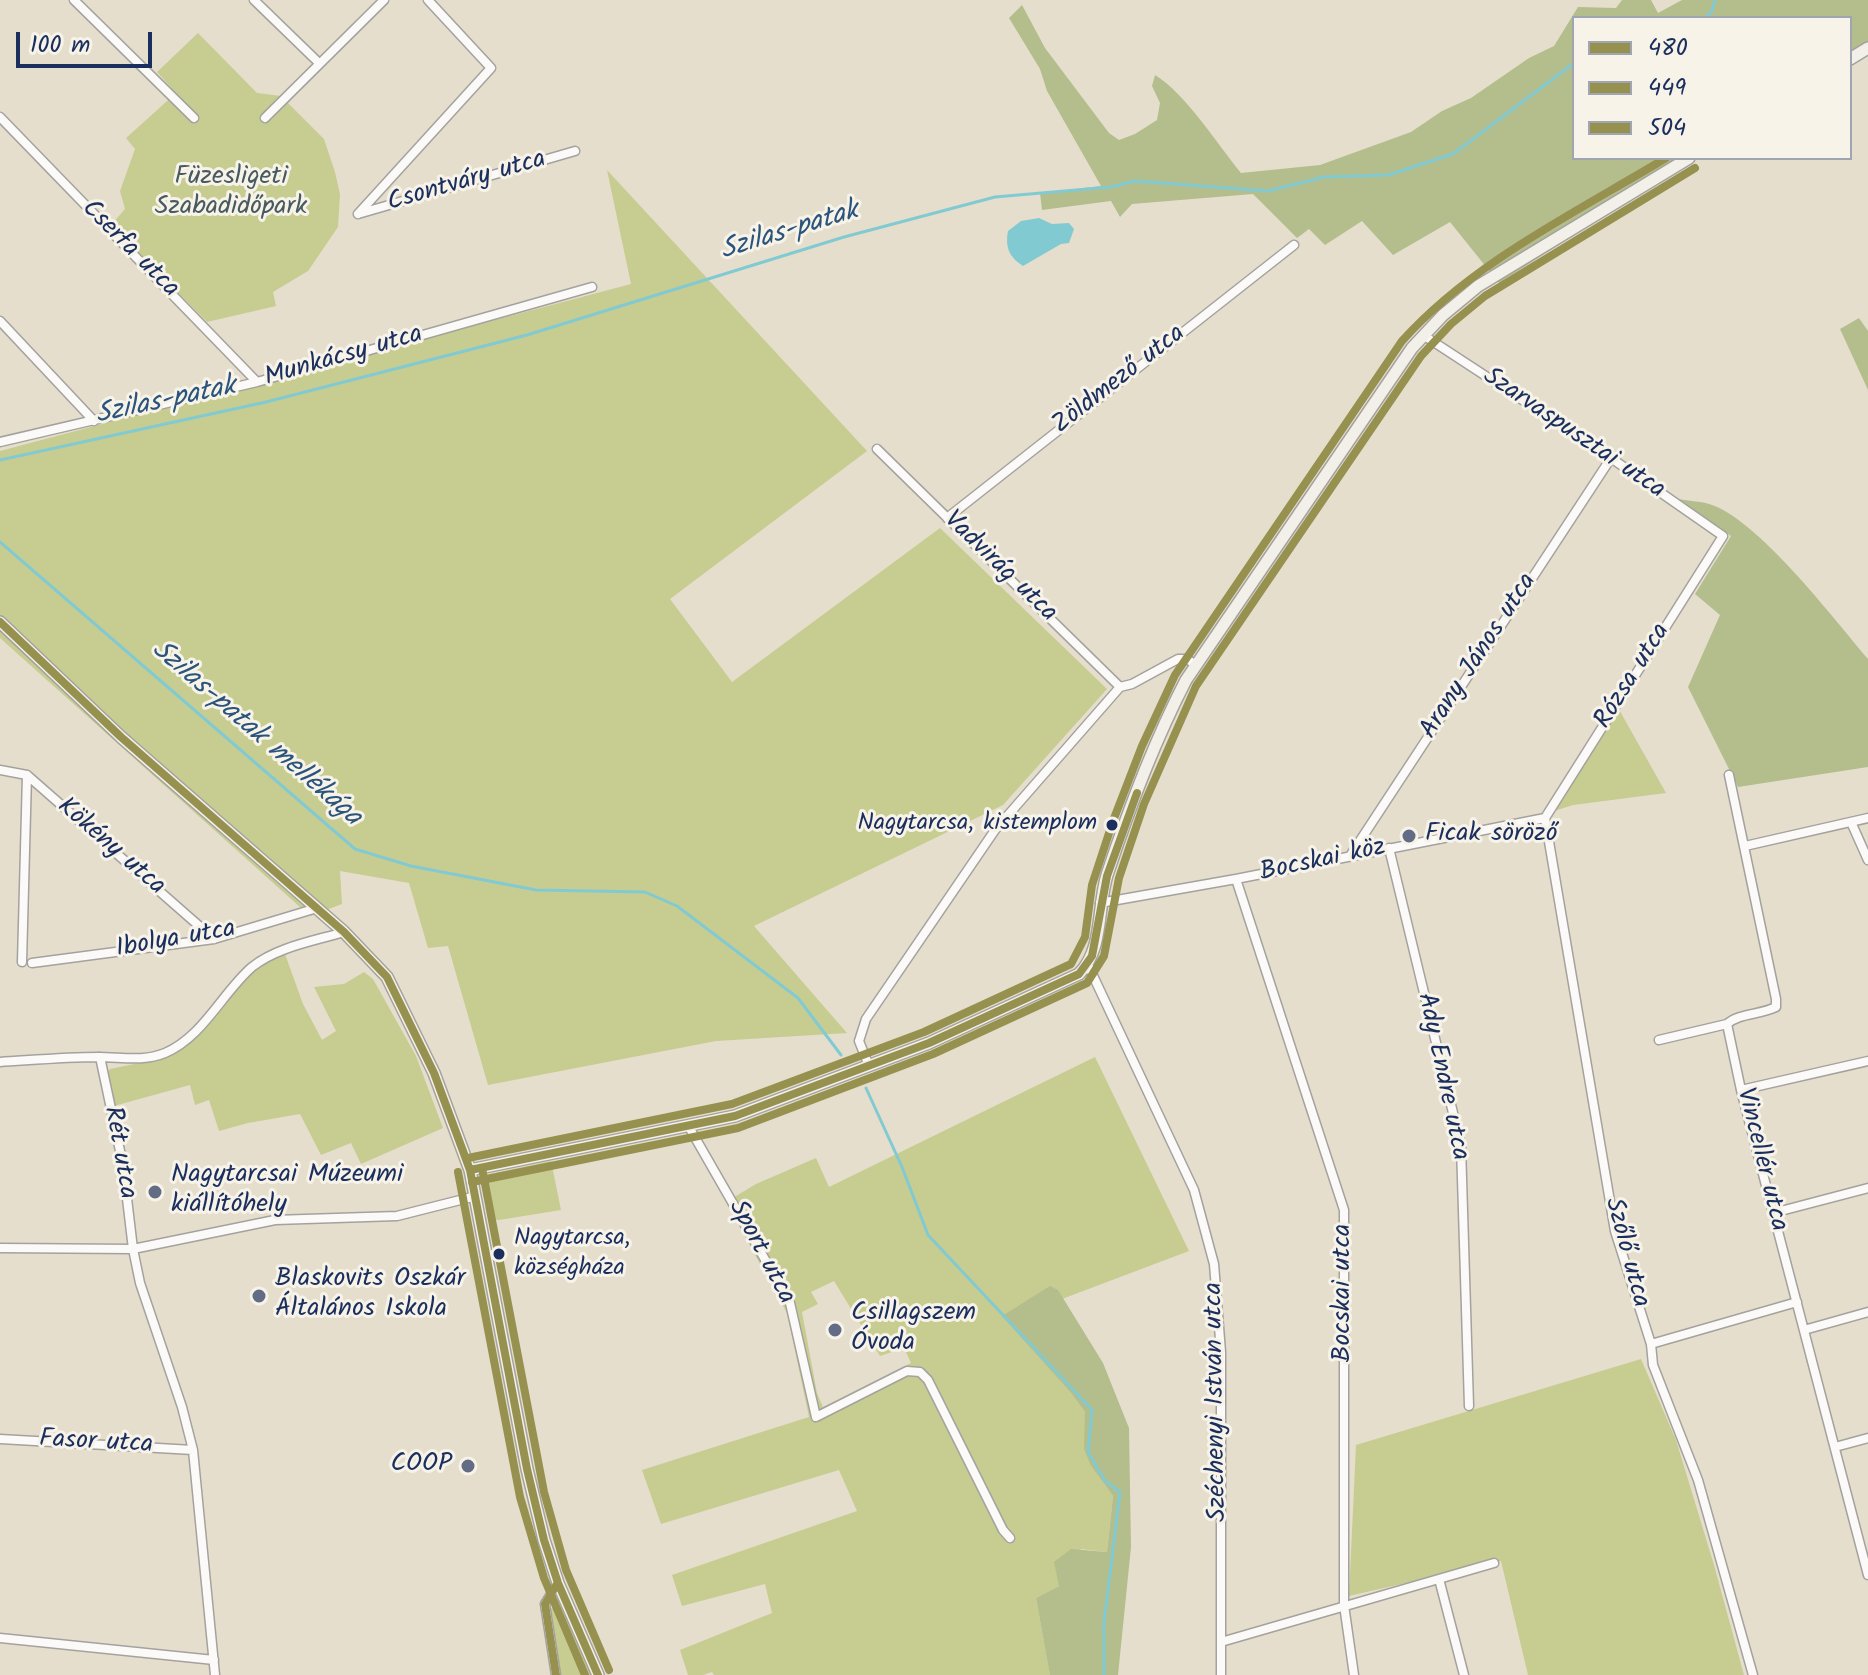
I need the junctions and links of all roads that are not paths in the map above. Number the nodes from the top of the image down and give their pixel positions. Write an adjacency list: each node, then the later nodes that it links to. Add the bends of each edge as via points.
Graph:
1 (74, 0): 7 (street)
2 (254, 0): 5 (street)
3 (384, 0): 5 (street)
4 (428, 0): 9 (street, Csontváry utca, via 491,68 358,214)
5 (319, 63): 8 (street)
6 (0, 117): 15 (street, Cserfa utca)
7 (194, 118)
8 (265, 118)
9 (575, 151)
10 (1686, 160): 14 (main road, via 1464,297)
11 (1294, 245): 20 (street, Zöldmező utca)
12 (592, 287): 15 (street, Munkácsy utca)
13 (0, 321): 16 (street)
14 (1423, 335): 19 (street, Szarvaspusztai utca); 23 (main road)
15 (257, 382): 16 (street, Munkácsy utca)
16 (94, 421): 17 (street, Munkácsy utca)
17 (0, 442)
18 (877, 449): 20 (street, Vadvirág utca)
19 (1611, 458): 21 (street, Szarvaspusztai utca); 33 (street, Arany János utca)
20 (947, 518): 24 (street, Vadvirág utca)
21 (1723, 536): 28 (street, Rózsa utca)
22 (0, 622): 37 (main road, via 121,737)
23 (1196, 665): 24 (street, via 1178,659); 36 (main road, via 1160,731)
24 (1120, 687): 48 (street, via 995,830 885,989 859,1041)
25 (0, 770): 26 (street)
26 (27, 775): 39 (street, Kökény utca); 40 (street)
27 (1729, 775): 31 (street)
28 (1545, 818): 32 (street, Bocskai köz); 60 (street, Szőlő utca, via 1615,1231)
29 (1868, 818): 30 (street)
30 (1851, 822): 31 (street); 34 (street)
31 (1745, 846): 43 (street, via 1776,1007)
32 (1389, 848): 33 (street, Bocskai köz); 61 (street, Ady Endre utca, via 1461,1146)
33 (1350, 856): 35 (street, Bocskai köz)
34 (1868, 860)
35 (1236, 879): 36 (street, Bocskai köz); 72 (street, Bocskai utca, via 1344,1210)
36 (1100, 903): 42 (main road)
37 (317, 908): 38 (main road); 39 (street, Ibolya utca)
38 (344, 932): 45 (street, via 280,951 254,966 202,1024 167,1052 144,1059); 51 (main road, via 387,977 434,1073)
39 (214, 939): 41 (street, Ibolya utca)
40 (22, 962)
41 (32, 963)
42 (1088, 965): 48 (main road, via 1064,982); 74 (street, Széchenyi István utca, via 1194,1190 1214,1264 1221,1352)
43 (1727, 1024): 44 (street); 49 (street, Vincellér utca)
44 (1659, 1040)
45 (100, 1057): 47 (street); 56 (street, Rét utca, via 123,1165)
46 (1868, 1061): 49 (street)
47 (0, 1062)
48 (866, 1068): 50 (main road, via 735,1116)
49 (1741, 1090): 54 (street, Vincellér utca)
50 (689, 1127): 51 (main road); 66 (street, Sport utca, via 790,1303 816,1417 907,1371 920,1372)
51 (470, 1170): 53 (main road)
52 (1868, 1188): 54 (street)
53 (476, 1196): 56 (street, via 397,1216 275,1220); 71 (main road, via 527,1469)
54 (1773, 1213): 57 (street, Vincellér utca)
55 (0, 1248): 56 (street)
56 (133, 1249): 65 (street, Rét utca)
57 (1797, 1302): 59 (street, Vincellér utca); 60 (street)
58 (1868, 1312): 59 (street)
59 (1804, 1330): 64 (street, Vincellér utca)
60 (1651, 1344): 82 (street, Szőlő utca, via 1653,1365 1698,1480)
61 (1469, 1406)
62 (1868, 1438): 64 (street)
63 (0, 1439): 65 (street, Fasor utca)
64 (1835, 1447): 67 (street, Vincellér utca)
65 (193, 1450): 75 (street, Rét utca)
66 (1010, 1538)
67 (1866, 1562): 69 (street, Vincellér utca)
68 (1494, 1563): 70 (street)
69 (1868, 1575)
70 (1439, 1579): 72 (street); 81 (street)
71 (558, 1583): 77 (street, via 545,1604); 78 (main road)
72 (1344, 1605): 74 (street); 80 (street, Bocskai utca)
73 (0, 1638): 75 (street)
74 (1221, 1642): 79 (street, Széchenyi István utca)
75 (214, 1660): 76 (street, Rét utca)
76 (215, 1675)
77 (556, 1675)
78 (598, 1675)
79 (1221, 1675)
80 (1354, 1675)
81 (1464, 1675)
82 (1753, 1675)

